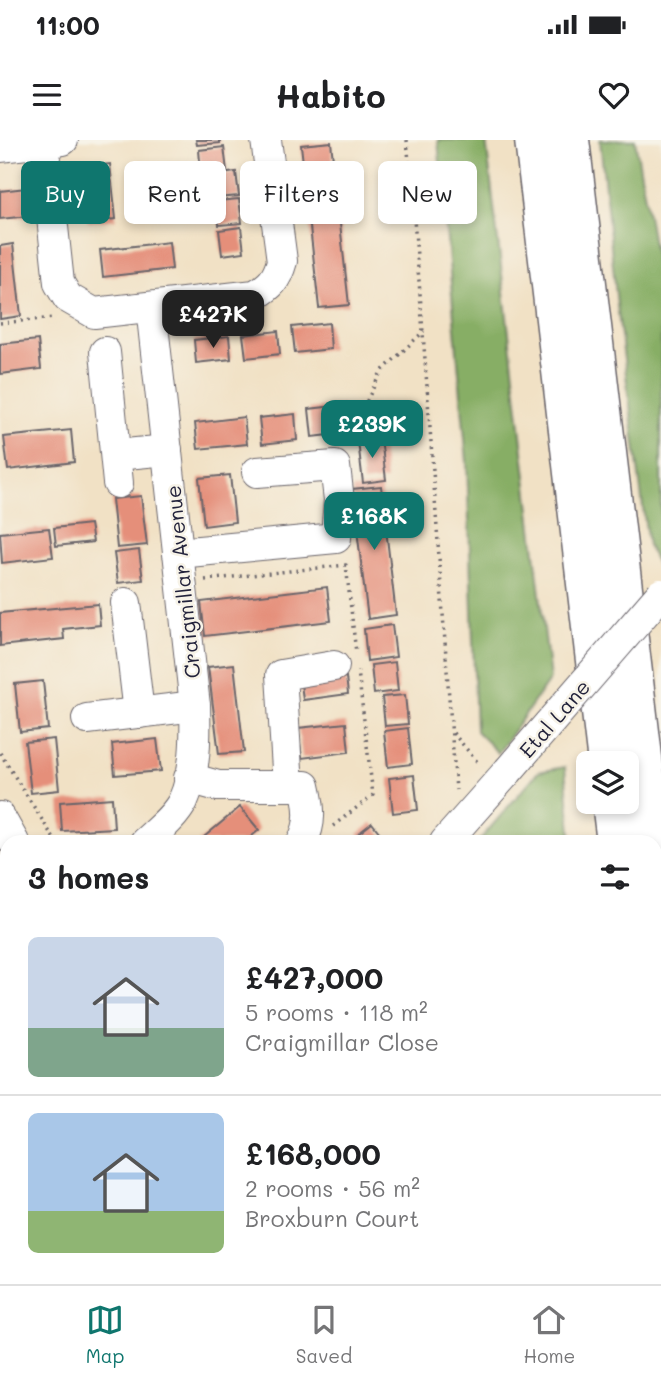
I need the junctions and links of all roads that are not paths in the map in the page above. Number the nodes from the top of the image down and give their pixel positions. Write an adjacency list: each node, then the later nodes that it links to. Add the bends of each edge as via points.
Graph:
1 (266, 140): 6 (street, via 282,261 278,275 254,295)
2 (534, 140): 17 (highway)
3 (570, 140): 18 (highway)
4 (54, 141): 5 (street); 6 (street, via 59,284 68,298 94,313)
5 (0, 147)
6 (151, 307): 8 (street, Craigmillar Avenue)
7 (105, 352): 8 (street, via 117,470)
8 (167, 450): 10 (street, Craigmillar Avenue)
9 (257, 472): 10 (street, via 335,466 339,500 336,538)
10 (178, 552): 14 (street, Craigmillar Avenue)
11 (661, 593): 30 (street, Etal Lane, bridge, via 497,772)
12 (126, 603): 15 (street)
13 (334, 666): 20 (street, via 281,675)
14 (195, 706): 15 (street); 19 (street, Craigmillar Avenue)
15 (139, 713): 16 (street)
16 (87, 719)
17 (614, 751)
18 (614, 751)
19 (189, 778): 20 (street, via 218,786); 28 (street, Craigmillar Avenue, via 183,801)
20 (296, 785): 29 (street, via 310,816)
21 (639, 792): 26 (highway)
22 (639, 811): 33 (highway)
23 (605, 814): 31 (highway)
24 (612, 814): 32 (highway)
25 (0, 817): 27 (street)
26 (661, 822)
27 (10, 835)
28 (153, 835)
29 (304, 835)
30 (450, 835)
31 (605, 835)
32 (615, 835)
33 (650, 835)

